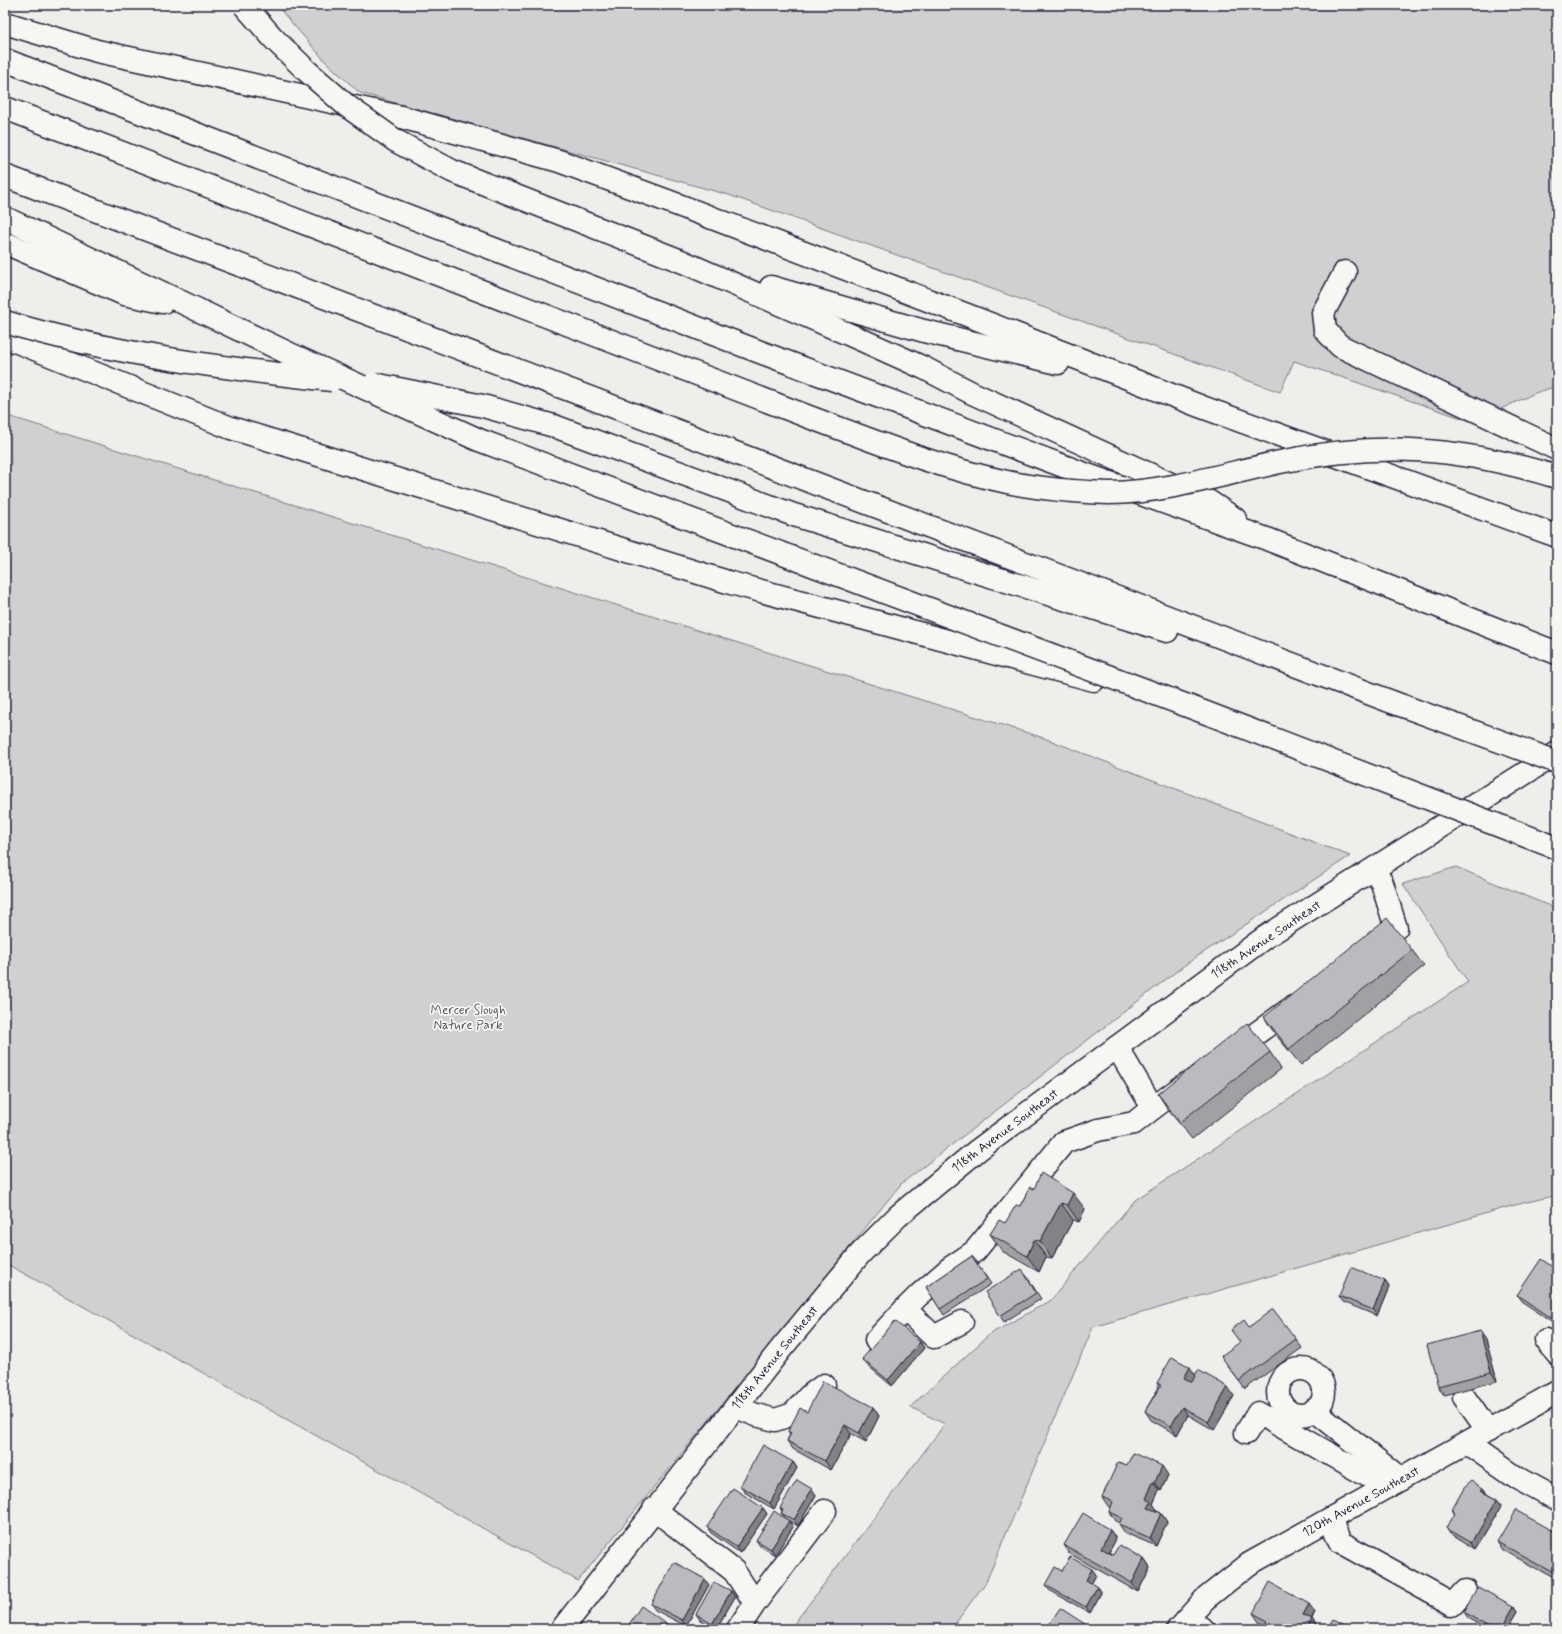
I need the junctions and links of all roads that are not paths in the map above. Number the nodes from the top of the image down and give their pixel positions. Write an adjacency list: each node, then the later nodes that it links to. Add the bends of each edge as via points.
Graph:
1 (244, 5): 8 (main road, bridge, via 307,71 348,106 396,141 452,171)
2 (5, 22): 13 (main road, bridge, via 97,51 401,117 559,161 952,309)
3 (5, 60): 17 (main road, bridge, via 760,352 1082,473)
4 (5, 108): 15 (main road, bridge, via 802,414 910,453 1007,482 1056,490 1112,493 1158,488 1339,452 1384,449 1427,450 1480,456)
5 (5, 176): 19 (main road)
6 (5, 218): 10 (main road)
7 (5, 243): 10 (main road, via 124,294)
8 (681, 261): 13 (main road, via 924,331); 17 (main road, bridge, via 924,368 972,393 1188,491)
9 (1345, 272): 14 (main road, via 1323,313 1325,330 1340,346)
10 (196, 309): 20 (main road, bridge, via 479,440)
11 (5, 322): 19 (main road, bridge, via 122,352 259,372 379,384 483,406 554,426 794,515)
12 (5, 337): 20 (main road, bridge, via 231,428 731,583 1071,673)
13 (1136, 382): 16 (main road, bridge)
14 (1557, 448)
15 (1557, 477)
16 (1557, 536)
17 (1267, 539): 18 (main road)
18 (1557, 653)
19 (1392, 702): 22 (main road, bridge)
20 (1209, 714): 23 (main road, bridge)
21 (1557, 753): 24 (main road, 118th Avenue Southeast)
22 (1557, 762)
23 (1557, 848)
24 (1374, 870): 25 (main road, via 1382,883 1396,928); 27 (main road, 118th Avenue Southeast, via 1264,938)
25 (1356, 961)
26 (1312, 993): 28 (main road)
27 (1117, 1048): 28 (main road); 35 (main road, 118th Avenue Southeast, via 978,1150 898,1216 860,1254)
28 (1153, 1108): 29 (main road, via 1134,1123 1098,1130 1064,1142 975,1251 950,1268)
29 (905, 1309): 30 (main road, via 934,1337); 31 (main road)
30 (962, 1322)
31 (876, 1340)
32 (824, 1385): 35 (main road, via 809,1396 793,1414 775,1420)
33 (1557, 1392): 37 (main road, 120th Avenue Southeast)
34 (1464, 1397): 37 (main road)
35 (736, 1406): 42 (main road, 118th Avenue Southeast)
36 (1314, 1410): 40 (main road)
37 (1488, 1431): 39 (main road, 120th Avenue Southeast)
38 (1246, 1433): 40 (main road, via 1258,1413)
39 (1467, 1444): 40 (main road, 120th Avenue Southeast); 41 (main road, via 1517,1478)
40 (1394, 1483): 44 (main road, 120th Avenue Southeast)
41 (1557, 1500)
42 (654, 1510): 46 (main road, via 734,1571); 48 (main road, 118th Avenue Southeast)
43 (825, 1511): 46 (main road)
44 (1330, 1519): 45 (main road, via 1340,1542 1452,1604); 47 (main road, 120th Avenue Southeast, via 1249,1564 1205,1599)
45 (1465, 1590)
46 (755, 1603): 49 (main road)
47 (1189, 1626)
48 (562, 1629)
49 (738, 1629)

